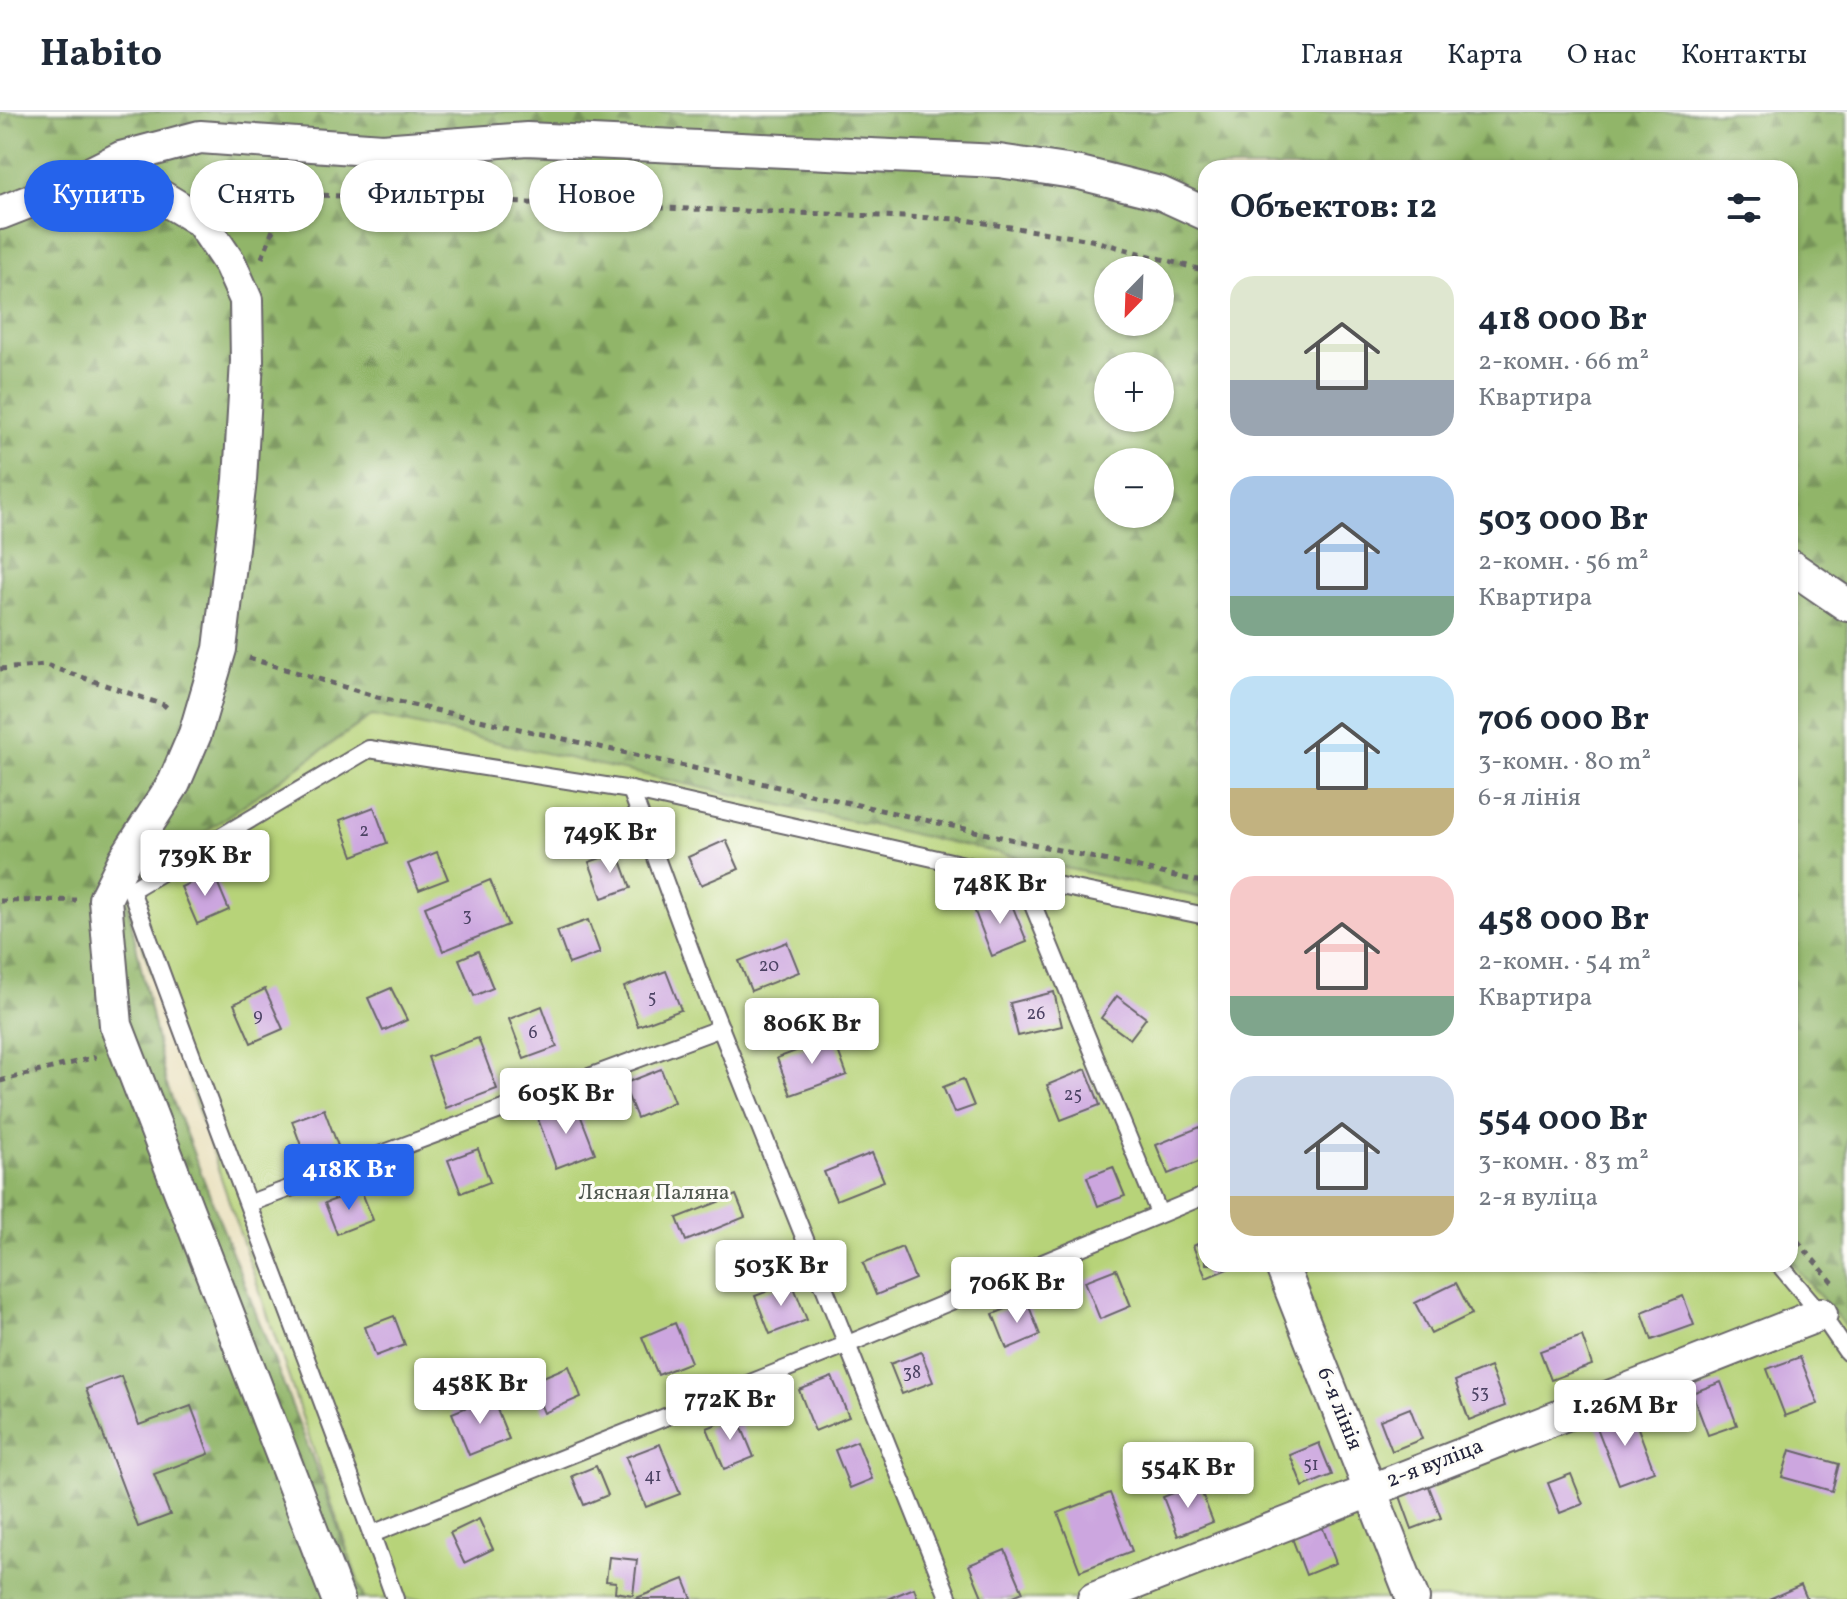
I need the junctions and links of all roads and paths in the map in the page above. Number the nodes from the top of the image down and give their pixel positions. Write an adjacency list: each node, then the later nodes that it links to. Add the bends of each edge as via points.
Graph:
1 (117, 160): 4 (street, via 200,137 382,150 527,139 999,161 1080,173 1160,193)
2 (24, 204): 5 (street)
3 (174, 205): 7 (street, via 201,221)
4 (1198, 210)
5 (0, 213)
6 (1198, 269): 7 (path, via 1091,240 960,219 287,194)
7 (246, 300): 10 (street, via 240,480)
8 (1798, 571): 9 (street)
9 (1847, 605)
10 (220, 649): 12 (street); 15 (path, via 377,697)
11 (0, 669): 12 (path, via 46,665 164,705)
12 (195, 734): 16 (street, via 174,783)
13 (631, 790): 14 (lane); 19 (lane); 23 (lane, via 369,749 131,890)
14 (1022, 878): 18 (lane); 24 (lane)
15 (1198, 881)
16 (105, 899): 17 (path); 20 (street, via 116,1025)
17 (0, 901)
18 (1198, 914)
19 (721, 1028): 23 (lane); 29 (lane)
20 (126, 1049): 21 (path); 33 (street)
21 (0, 1081)
22 (1198, 1198): 24 (lane)
23 (250, 1203): 32 (lane)
24 (1159, 1213): 29 (lane)
25 (1798, 1246): 28 (path)
26 (1284, 1272): 31 (street, 6-я лінія)
27 (1790, 1272): 28 (lane)
28 (1830, 1301): 30 (lane); 31 (street, 2-я вуліца)
29 (848, 1344): 32 (lane); 35 (lane)
30 (1847, 1352)
31 (1371, 1489): 36 (street, 2-я вуліца); 37 (street, 6-я лінія)
32 (372, 1534): 34 (lane)
33 (338, 1599)
34 (395, 1599)
35 (949, 1599)
36 (1094, 1599)
37 (1413, 1599)

